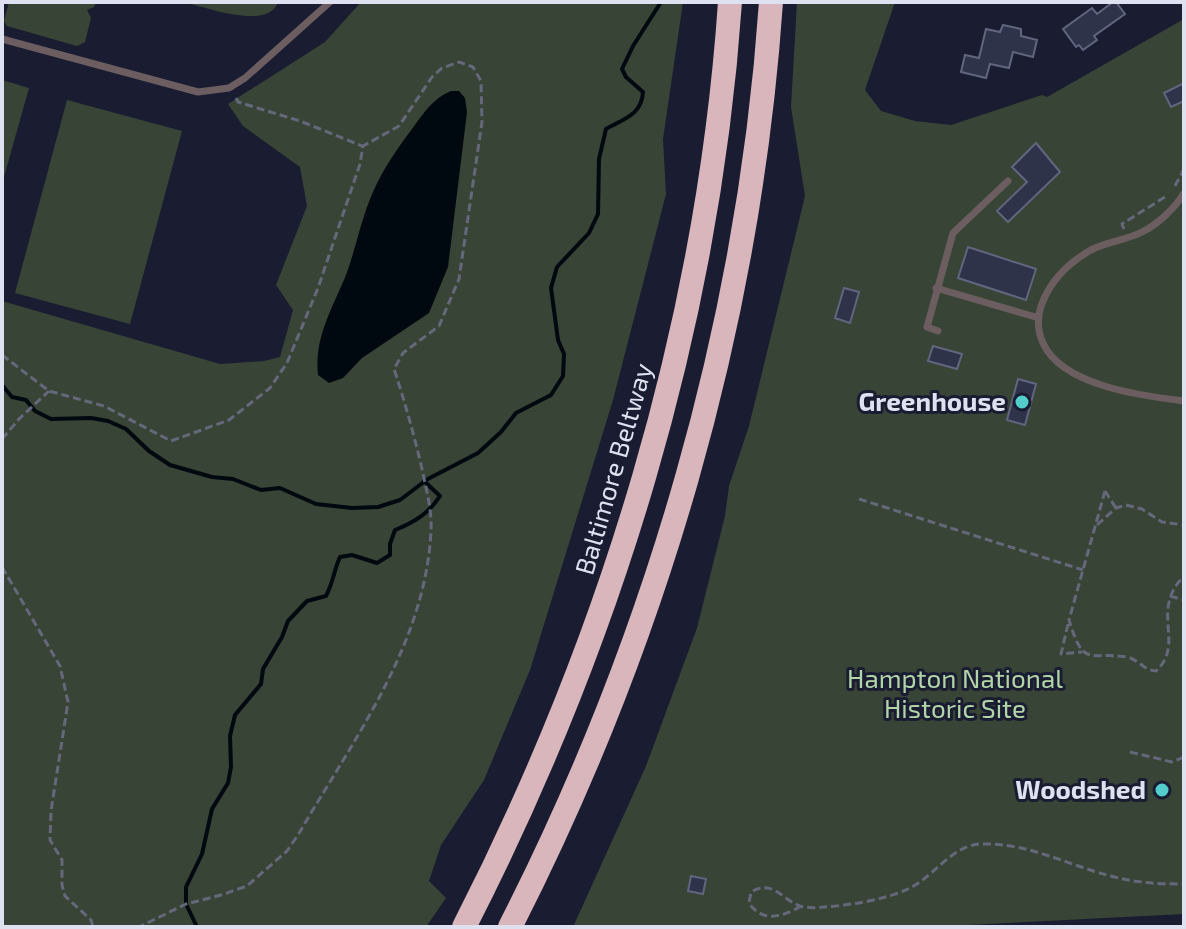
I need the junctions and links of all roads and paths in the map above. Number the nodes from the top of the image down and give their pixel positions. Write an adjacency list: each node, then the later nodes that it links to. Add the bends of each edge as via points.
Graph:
1 (330, 2): 5 (lane)
2 (730, 2): 35 (highway, Baltimore Beltway, via 696,255 645,472 580,671 540,769)
3 (771, 2): 36 (highway, via 737,264 685,480 617,685)
4 (2, 39): 5 (lane, via 198,92)
5 (229, 88): 6 (path, via 238,102)
6 (363, 146): 15 (path, via 318,288 287,363 270,388 229,420 171,441 104,406); 34 (path, via 399,126 442,68 459,62 473,67 481,81 482,122 459,279 439,326 403,353 394,369 430,506 424,587 408,642 392,673 287,851 247,886 186,904)
7 (1184, 169): 10 (path, via 1169,195 1122,224)
8 (1008, 181): 11 (lane, via 953,233)
9 (1184, 193): 10 (lane, via 1165,216)
10 (1128, 237): 12 (lane, via 1091,250 1065,270 1050,287)
11 (936, 288): 12 (lane); 13 (lane, via 927,327)
12 (1039, 318): 16 (lane, via 1044,346 1070,370 1116,390)
13 (938, 331)
14 (2, 355): 15 (path)
15 (49, 391): 17 (path)
16 (1184, 401)
17 (2, 439)
18 (859, 499): 23 (path)
19 (1116, 508): 20 (path, via 1126,505 1162,522); 21 (path); 21 (path, via 1105,491)
20 (1184, 525)
21 (1095, 528): 23 (path)
22 (2, 567): 33 (path, via 60,666 68,702 50,840 62,860 65,896)
23 (1083, 570): 27 (path)
24 (1184, 576): 25 (path)
25 (1170, 596): 26 (path); 28 (path, via 1170,653 1156,671 1132,658)
26 (1184, 600)
27 (1069, 620): 28 (path); 28 (path, via 1061,654)
28 (1083, 652)
29 (1130, 752): 30 (path, via 1172,762)
30 (1184, 757)
31 (1184, 884): 32 (path, via 1109,876 1039,852 979,844 964,847 907,890 823,907)
32 (801, 906): 32 (path, via 769,887 751,892 749,903 761,915 786,915)
33 (93, 927)
34 (139, 927)
35 (464, 927)
36 (510, 927)

